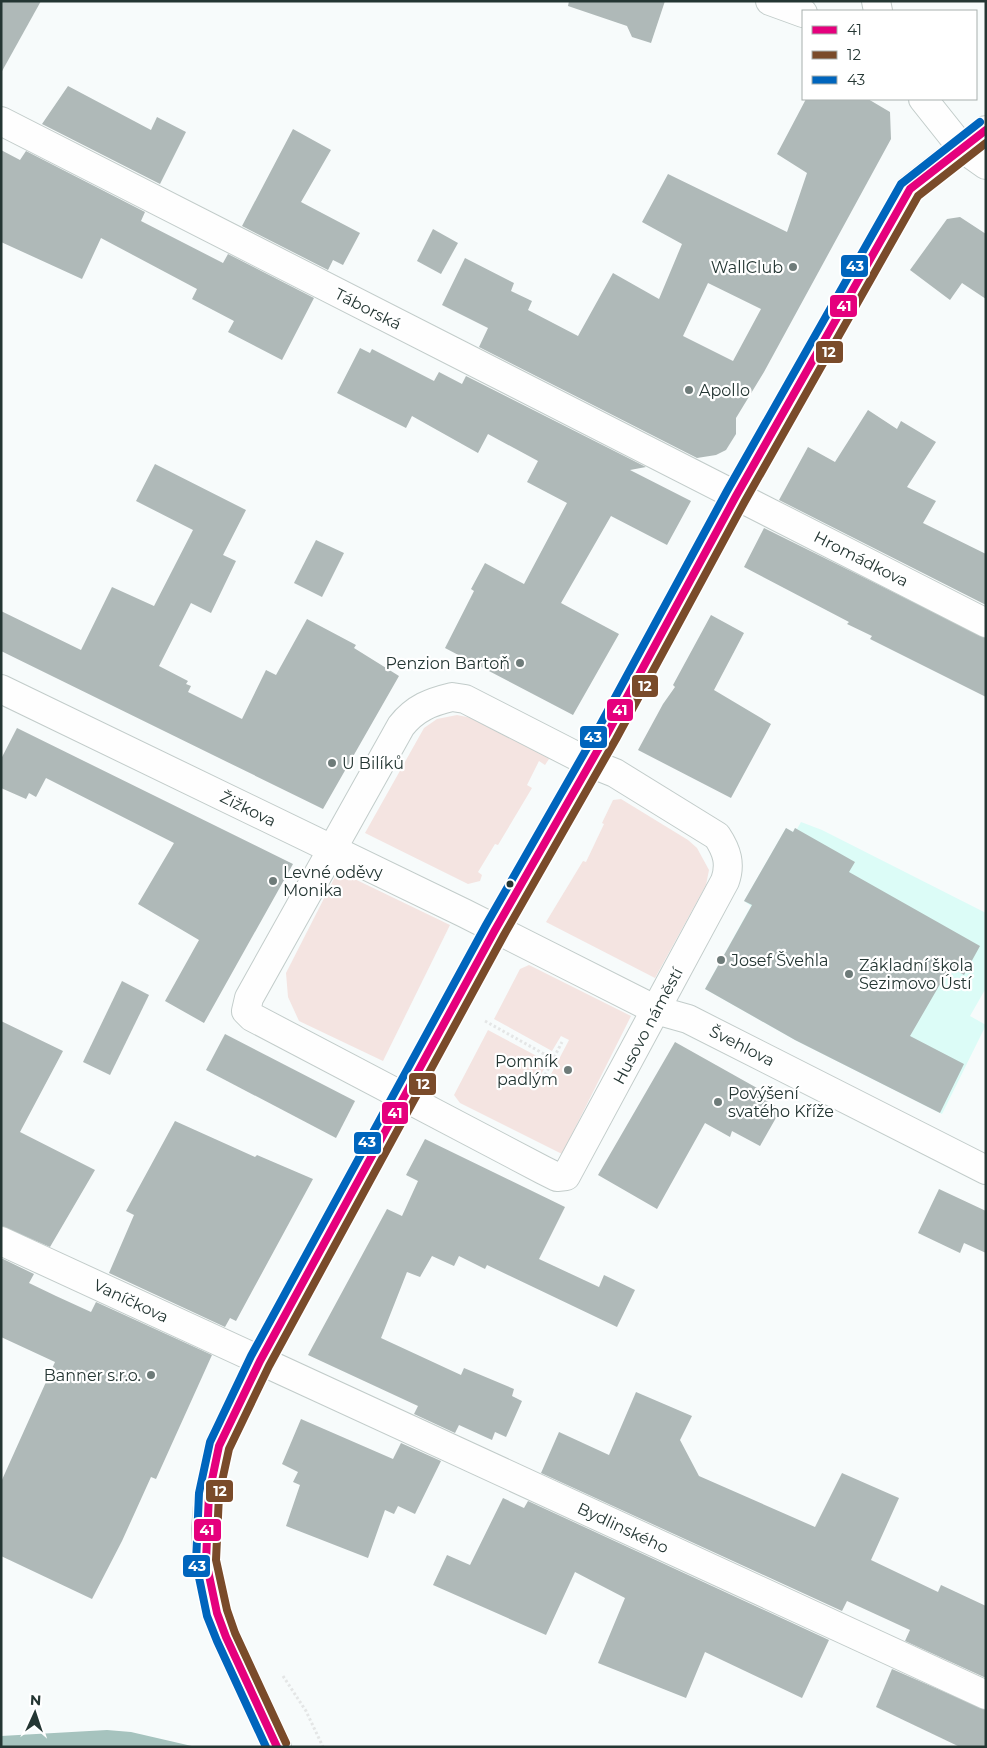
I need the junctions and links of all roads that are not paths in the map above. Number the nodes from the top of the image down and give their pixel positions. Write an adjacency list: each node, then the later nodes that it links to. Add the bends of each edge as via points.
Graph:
1 (770, 1): 2 (street)
2 (802, 13)
3 (923, 100): 6 (street)
4 (1, 121): 8 (street, Táborská)
5 (986, 130): 6 (street)
6 (962, 148): 7 (street); 8 (street, via 910,189)
7 (986, 165)
8 (736, 496): 9 (street, Hromádkova); 11 (street)
9 (986, 623)
10 (1, 689): 12 (street, Žižkova)
11 (590, 763): 12 (street, Husovo náměstí, via 465,699 428,703 408,716 400,726); 13 (street); 14 (street, Husovo náměstí, via 615,773 717,836 726,849 728,871 725,881)
12 (330, 850): 13 (street, Žižkova); 15 (street, Husovo náměstí, via 249,998 246,1011)
13 (495, 930): 14 (street, Švehlova); 15 (street)
14 (656, 1010): 15 (street, Husovo náměstí, via 566,1176 552,1175); 16 (street, Švehlova, via 688,1019)
15 (405, 1098): 18 (street)
16 (986, 1170)
17 (1, 1241): 18 (street, Vaníčkova)
18 (260, 1361): 19 (street, Bydlinského); 20 (street, via 219,1446 206,1529 206,1561 226,1637)
19 (986, 1695)
20 (272, 1735)

